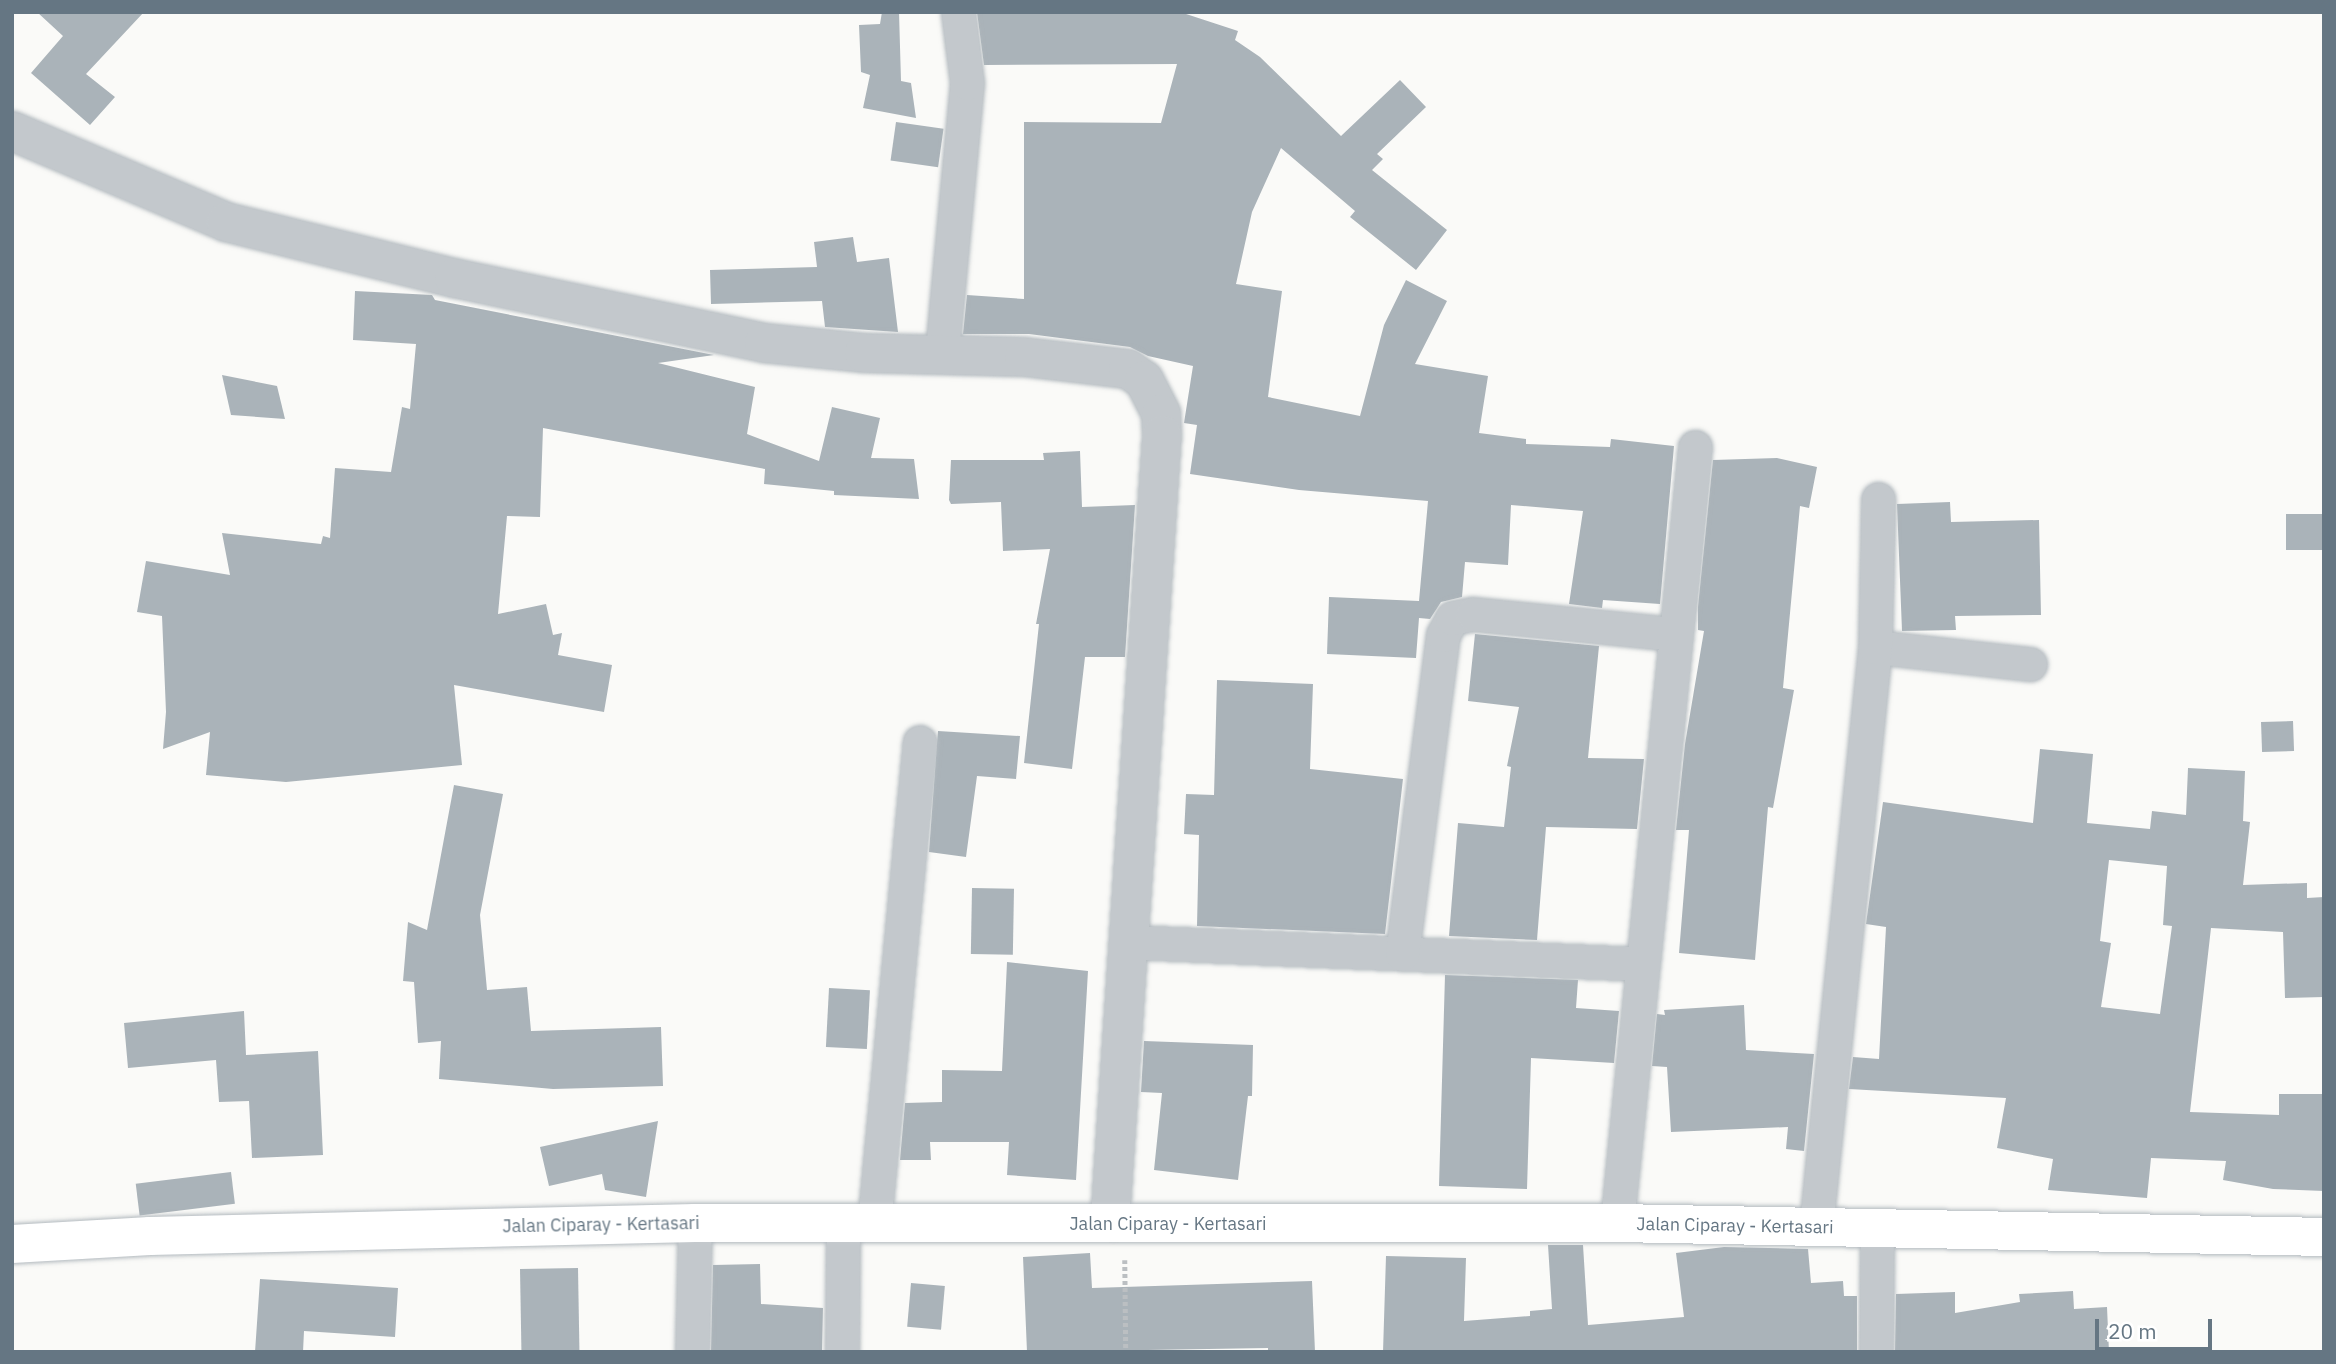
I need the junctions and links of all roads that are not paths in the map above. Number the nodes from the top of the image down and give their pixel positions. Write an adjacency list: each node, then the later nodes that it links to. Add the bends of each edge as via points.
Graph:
1 (958, 12): 3 (street, via 967,83)
2 (12, 131): 3 (street, via 226,222 440,275 764,343 864,354)
3 (942, 352): 10 (street, via 1128,369 1154,395 1161,414)
4 (1695, 447): 6 (street)
5 (1878, 499): 7 (street)
6 (1674, 634): 11 (street, via 1473,614 1452,618 1443,635); 12 (street)
7 (1875, 647): 8 (street); 17 (street)
8 (2030, 664)
9 (920, 742): 16 (street)
10 (1132, 942): 11 (street); 15 (street)
11 (1402, 954): 12 (street)
12 (1642, 964): 14 (street)
13 (695, 1223): 16 (main road, Jalan Ciparay - Kertasari); 20 (main road, Jalan Ciparay - Kertasari, via 150,1236); 21 (street)
14 (1617, 1223): 15 (main road, Jalan Ciparay - Kertasari); 17 (main road, Jalan Ciparay - Kertasari)
15 (1117, 1224): 16 (main road, Jalan Ciparay - Kertasari)
16 (859, 1225): 22 (street)
17 (1816, 1226): 18 (main road, Jalan Ciparay - Kertasari)
18 (1877, 1230): 19 (main road, Jalan Ciparay - Kertasari); 23 (street)
19 (2324, 1237)
20 (12, 1244)
21 (692, 1352)
22 (842, 1352)
23 (1876, 1352)

